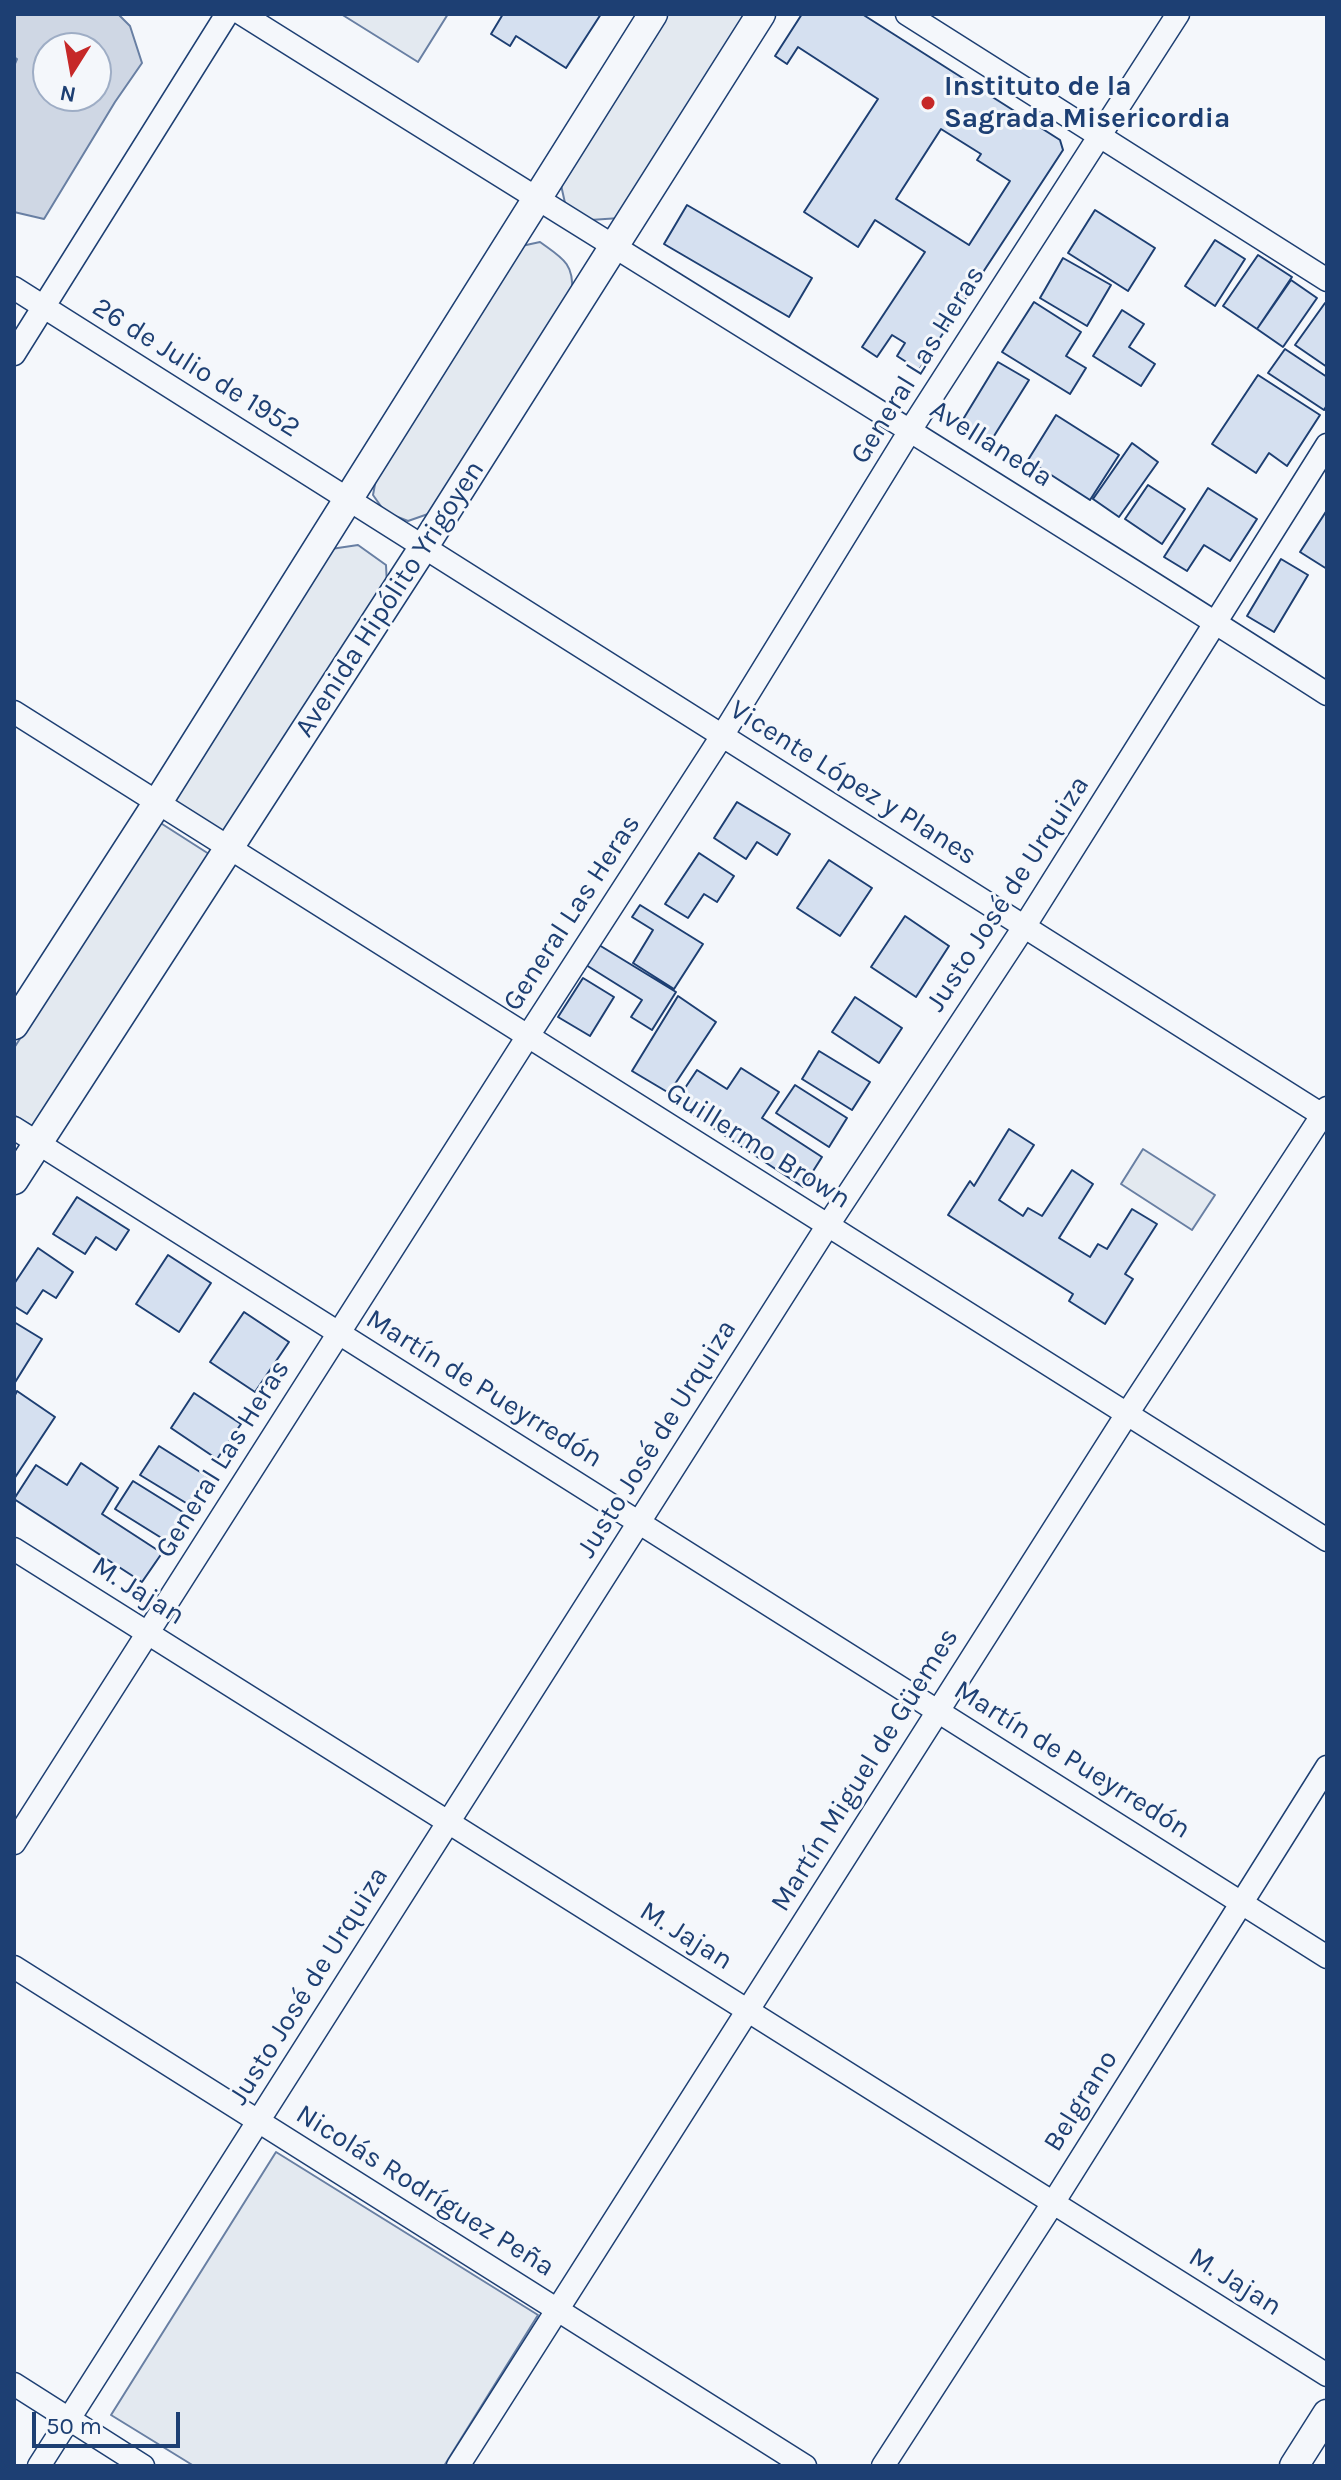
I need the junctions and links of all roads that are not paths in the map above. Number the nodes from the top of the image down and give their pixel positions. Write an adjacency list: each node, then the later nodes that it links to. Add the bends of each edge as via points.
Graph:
1 (227, 14): 12 (street)
2 (242, 14): 8 (street, Avellaneda)
3 (653, 14): 8 (main road)
4 (761, 14): 9 (main road, Avenida Hipólito Yrigoyen)
5 (907, 14): 7 (street)
6 (1178, 14): 7 (street, General Las Heras)
7 (1100, 136): 10 (street); 14 (street, General Las Heras)
8 (537, 199): 9 (street, Avellaneda); 16 (main road)
9 (615, 248): 14 (street, Avellaneda); 17 (main road, Avenida Hipólito Yrigoyen)
10 (1327, 280)
11 (14, 288): 12 (street, 26 de Julio de 1952)
12 (44, 307): 13 (street); 16 (street, 26 de Julio de 1952)
13 (14, 354)
14 (911, 429): 18 (street, Avellaneda); 21 (street, General Las Heras)
15 (1327, 445): 18 (street, Justo José de Urquiza)
16 (346, 499): 17 (street, Vicente López y Planes); 22 (main road)
17 (423, 548): 21 (street, Vicente López y Planes); 23 (main road, Avenida Hipólito Yrigoyen)
18 (1215, 623): 19 (street, Avellaneda); 24 (street, Justo José de Urquiza)
19 (1327, 694)
20 (14, 712): 22 (street, Guillermo Brown)
21 (722, 736): 24 (street, Vicente López y Planes); 26 (street, General Las Heras)
22 (158, 802): 23 (street, Guillermo Brown); 25 (main road)
23 (230, 848): 26 (street, Guillermo Brown); 28 (main road, Avenida Hipólito Yrigoyen)
24 (1024, 927): 27 (street, Vicente López y Planes); 30 (street, Justo José de Urquiza)
25 (14, 1025)
26 (528, 1036): 30 (street, Guillermo Brown); 31 (street, General Las Heras)
27 (1325, 1114): 32 (street, Martín Miguel de Güemes)
28 (26, 1135): 29 (main road, Avenida Hipólito Yrigoyen); 31 (street, Martín de Pueyrredón)
29 (14, 1180)
30 (828, 1225): 32 (street, Guillermo Brown); 33 (street, Justo José de Urquiza)
31 (339, 1333): 33 (street, Martín de Pueyrredón); 36 (street, General Las Heras)
32 (1127, 1414): 34 (street, Guillermo Brown); 37 (street, Martín Miguel de Güemes)
33 (639, 1523): 37 (street, Martín de Pueyrredón); 39 (street, Justo José de Urquiza)
34 (1327, 1540)
35 (14, 1549): 36 (street, M. Jajan)
36 (148, 1633): 39 (street, M. Jajan); 40 (street, General Las Heras)
37 (938, 1711): 41 (street, Martín de Pueyrredón); 44 (street, Martín Miguel de Güemes)
38 (1327, 1767): 41 (street, Belgrano)
39 (448, 1822): 44 (street, M. Jajan); 45 (street, Justo José de Urquiza)
40 (14, 1843)
41 (1240, 1902): 42 (street, Martín de Pueyrredón); 46 (street, Belgrano)
42 (1327, 1957)
43 (14, 1967): 45 (street, Nicolás Rodríguez Peña)
44 (748, 2010): 46 (street, M. Jajan); 47 (street, Martín Miguel de Güemes)
45 (258, 2121): 47 (street, Nicolás Rodríguez Peña); 51 (street, Justo José de Urquiza)
46 (1053, 2203): 48 (street, M. Jajan); 56 (street, Belgrano)
47 (557, 2310): 54 (street, Martín Miguel de Güemes); 55 (street, Nicolás Rodríguez Peña)
48 (1327, 2375)
49 (14, 2384): 51 (street)
50 (1327, 2414): 57 (main road)
51 (69, 2419): 52 (street, Justo José de Urquiza); 53 (street)
52 (39, 2466)
53 (143, 2466)
54 (458, 2466)
55 (805, 2466)
56 (883, 2466)
57 (1294, 2466)

